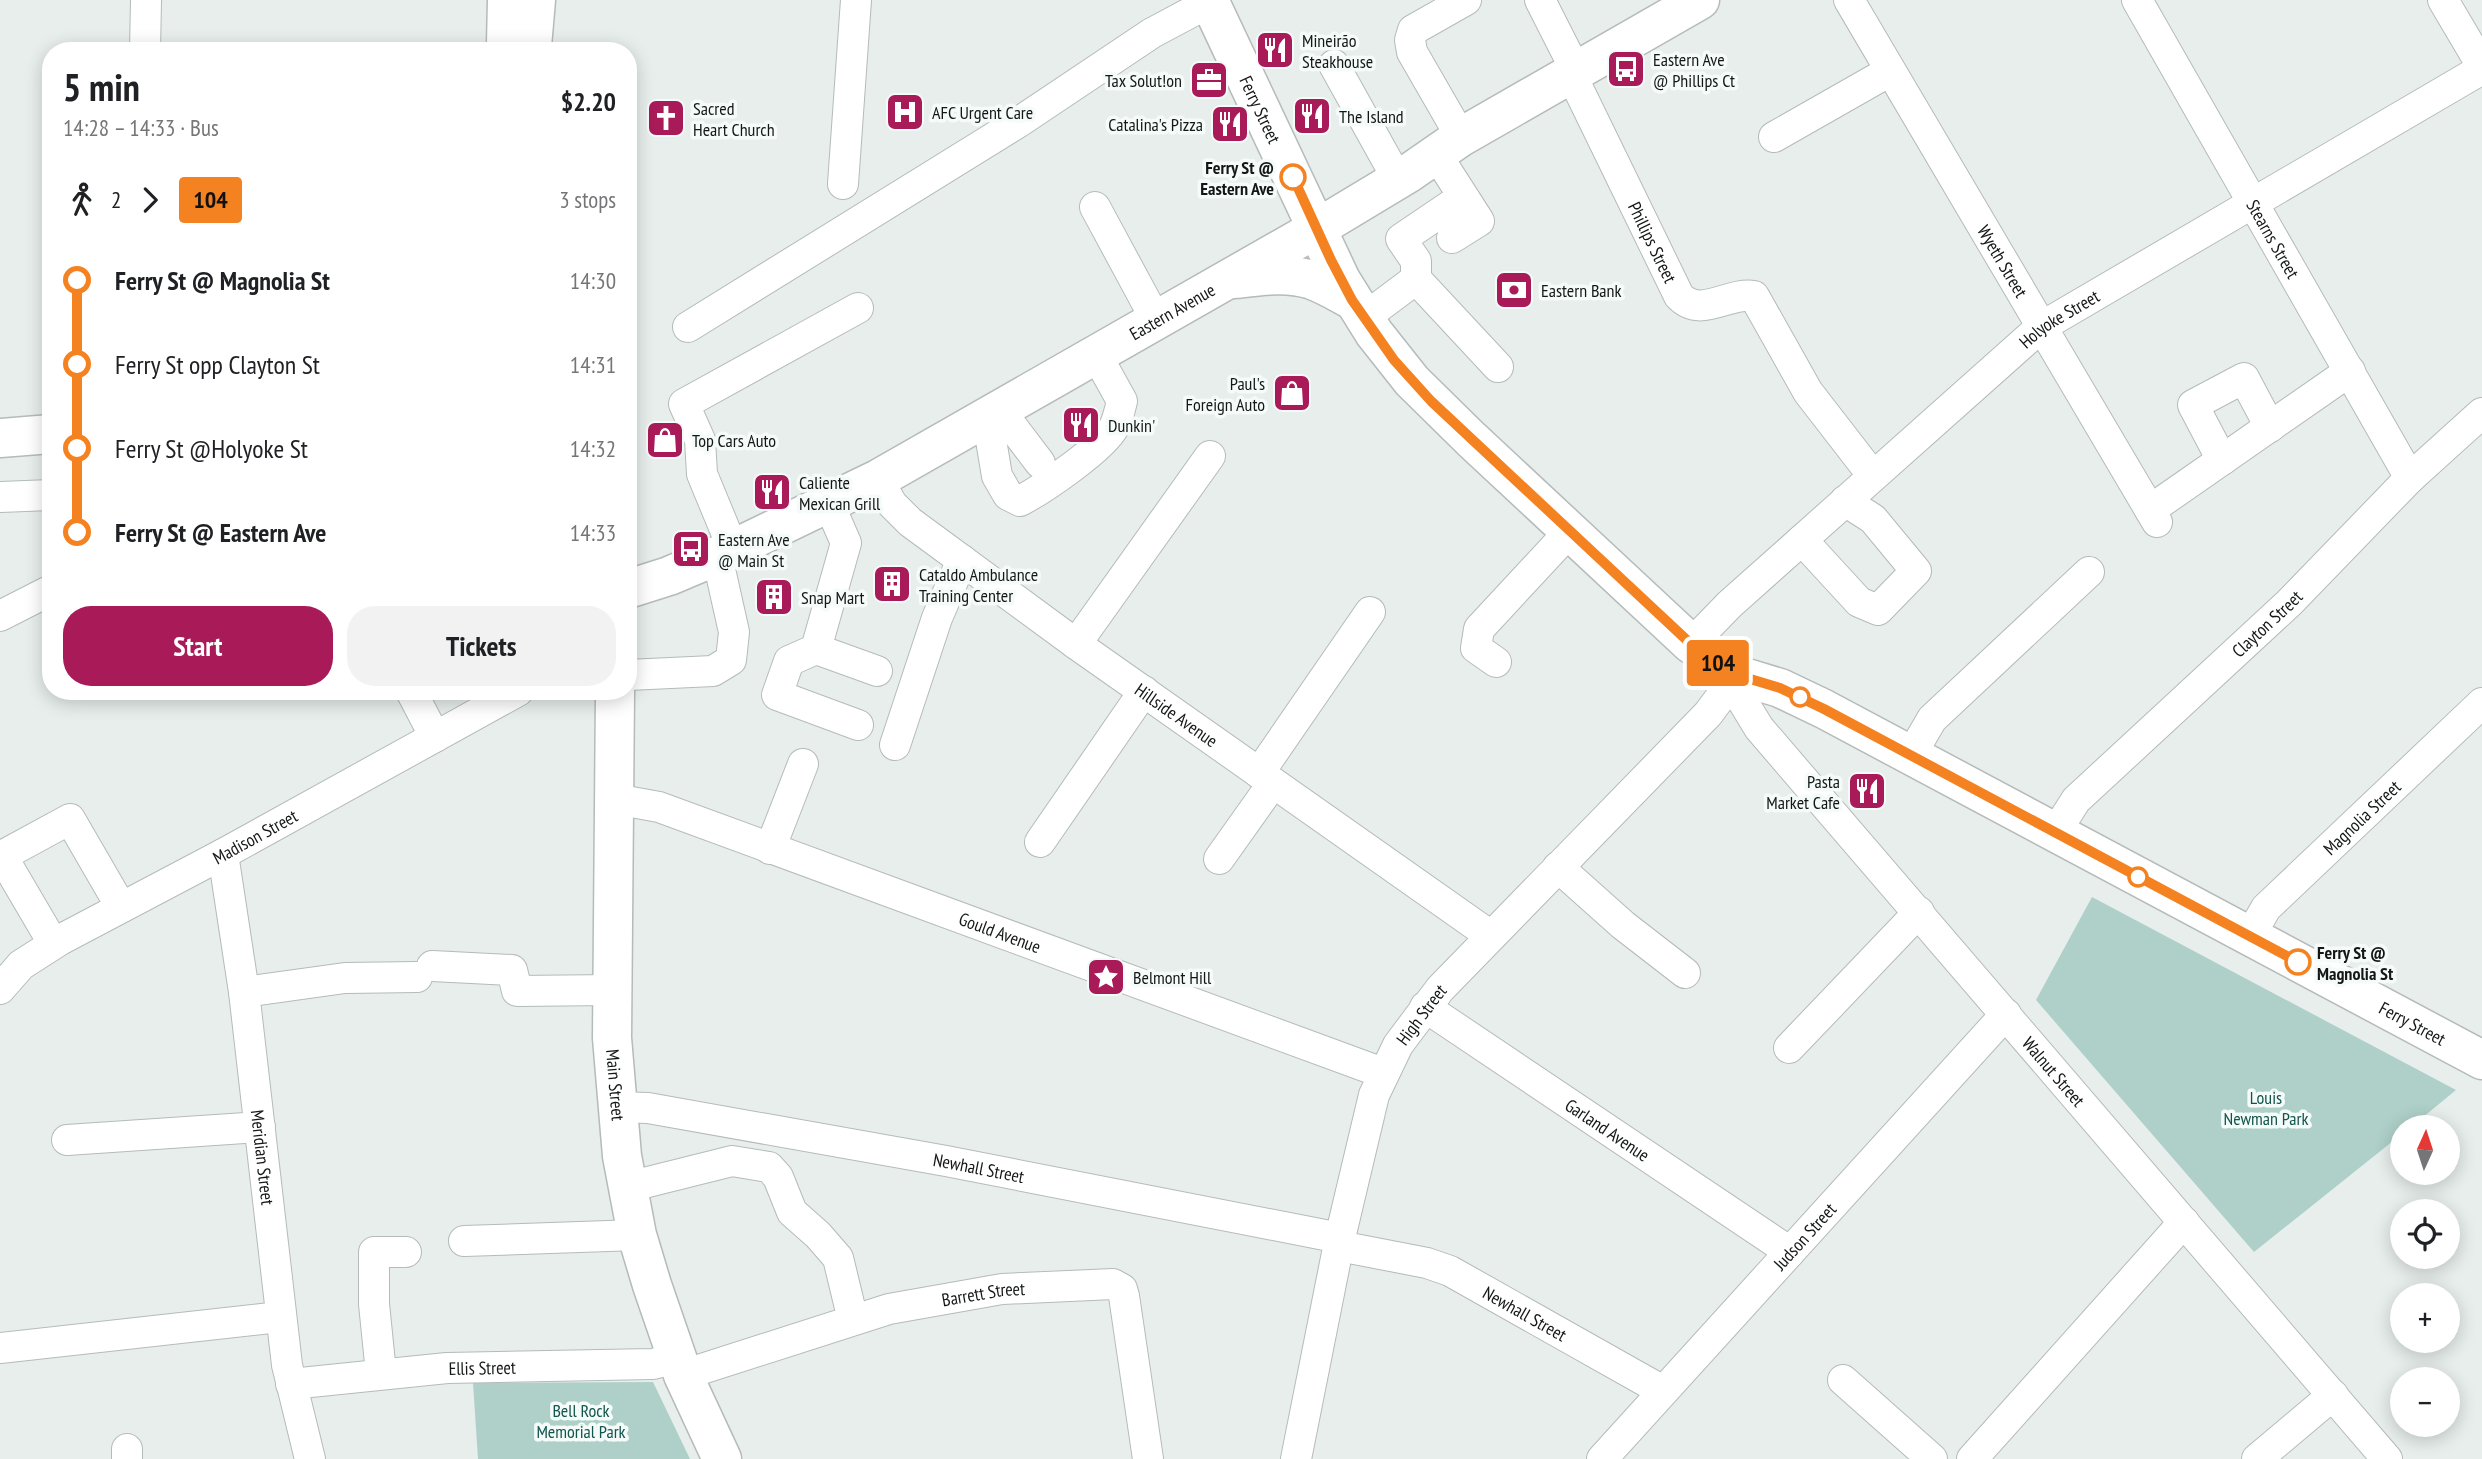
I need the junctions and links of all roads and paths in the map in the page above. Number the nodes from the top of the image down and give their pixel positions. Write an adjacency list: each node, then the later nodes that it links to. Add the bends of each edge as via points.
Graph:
1 (146, 0): 12 (street)
2 (507, 0): 13 (main road)
3 (536, 0): 14 (main road)
4 (856, 0): 22 (street)
5 (1466, 0): 20 (street, via 1413,30 1410,40)
6 (1541, 0): 18 (street)
7 (1700, 0): 18 (main road, Eastern Avenue)
8 (1849, 0): 17 (street, Wyeth Street)
9 (2137, 0): 24 (street, Stearns Street)
10 (2443, 0): 16 (street)
11 (1211, 1): 26 (main road, Ferry Street); 32 (street, via 1152,33 1019,122)
12 (145, 42)
13 (506, 42)
14 (532, 42)
15 (1334, 65): 21 (street)
16 (2482, 68): 24 (street, Holyoke Street)
17 (1890, 71): 19 (street); 33 (street, Wyeth Street)
18 (1574, 73): 20 (main road, Eastern Avenue); 45 (street, Phillips Street, via 1679,296 1697,307 1754,296 1808,392)
19 (1774, 137)
20 (1448, 145): 21 (main road, Eastern Avenue); 23 (street)
21 (1398, 180): 26 (main road, Eastern Avenue)
22 (843, 184)
23 (1463, 197): 27 (street, via 1479,221); 27 (street, via 1401,239)
24 (2254, 202): 33 (street, Holyoke Street); 36 (street, Stearns Street)
25 (1095, 207): 31 (street)
26 (1316, 229): 28 (main road, Eastern Avenue); 30 (main road, Ferry Street)
27 (1430, 257): 30 (street); 35 (street)
28 (1226, 280): 30 (main road, via 1273,275 1312,280); 31 (main road, Eastern Avenue)
29 (858, 308): 54 (street, via 684,404 700,440 702,474)
30 (1358, 309): 52 (main road, Ferry Street, via 1431,401)
31 (1156, 320): 34 (main road, Eastern Avenue)
32 (688, 327)
33 (2041, 327): 43 (street, Wyeth Street, via 2153,516); 45 (street, Holyoke Street)
34 (1096, 354): 37 (main road, Eastern Avenue); 37 (street, via 1122,401 1115,427 1036,493 1020,501 1008,495 997,476)
35 (1498, 368)
36 (2350, 371): 39 (street); 46 (street, Stearns Street)
37 (993, 412): 44 (street); 47 (main road, Eastern Avenue)
38 (2482, 413): 46 (street, Clayton Street)
39 (2270, 427): 43 (street); 43 (street, via 2244,378 2193,405)
40 (42, 435): 41 (main road)
41 (0, 438)
42 (1210, 456): 61 (street)
43 (2222, 460)
44 (1040, 463)
45 (1873, 476): 50 (street, Holyoke Street)
46 (2410, 478): 82 (street, Clayton Street, via 2289,603 2076,800)
47 (878, 479): 51 (main road, Eastern Avenue); 55 (street, Hillside Avenue, via 901,514)
48 (42, 495): 49 (street)
49 (0, 497)
50 (1845, 501): 53 (street, Holyoke Street); 53 (street, via 1873,519 1916,571 1878,610 1859,602)
51 (829, 504): 54 (main road, Eastern Avenue); 63 (street, via 846,543)
52 (1570, 531): 62 (main road, Ferry Street); 64 (street, via 1479,629 1476,648)
53 (1802, 540): 62 (street, Holyoke Street)
54 (725, 552): 57 (main road, Eastern Avenue); 66 (street, via 734,632 731,660 713,671)
55 (962, 560): 61 (street, Hillside Avenue); 77 (street, via 937,618)
56 (2089, 572): 78 (street, via 1933,719)
57 (637, 586)
58 (42, 595): 60 (street)
59 (1370, 612): 80 (street)
60 (0, 616)
61 (1076, 644): 68 (street, Hillside Avenue)
62 (1691, 644): 67 (main road, Ferry Street)
63 (816, 649): 65 (street); 74 (street, via 789,661 777,695)
64 (1496, 662)
65 (877, 671)
66 (637, 675)
67 (1737, 675): 69 (main road, Ferry Street); 76 (street, Walnut Street, via 1742,700); 87 (street, High Street, via 1708,714)
68 (1143, 691): 80 (street, Hillside Avenue); 83 (street)
69 (1797, 696): 76 (street); 78 (main road, Ferry Street)
70 (416, 700): 75 (street)
71 (502, 700): 75 (street, Madison Street)
72 (615, 700): 81 (main road, Main Street)
73 (2482, 703): 91 (street, Magnolia Street, via 2266,908)
74 (858, 725)
75 (435, 737): 85 (street, Madison Street)
76 (1768, 738): 89 (street, Walnut Street)
77 (895, 745)
78 (1911, 755): 82 (main road, Ferry Street)
79 (803, 764): 84 (street)
80 (1266, 778): 86 (street); 90 (street, Hillside Avenue)
81 (615, 799): 84 (street, Gould Avenue, via 659,807); 95 (main road, Main Street)
82 (2055, 833): 91 (main road, Ferry Street)
83 (1040, 842)
84 (770, 849): 101 (street, Gould Avenue)
85 (223, 854): 88 (street, Madison Street); 96 (street, Meridian Street)
86 (1219, 859)
87 (1558, 867): 90 (street, High Street); 93 (street)
88 (121, 907): 92 (street, Madison Street); 92 (street, via 70,819 2,856)
89 (1919, 912): 98 (street, Walnut Street); 99 (street)
90 (1491, 936): 97 (street, High Street)
91 (2250, 936): 100 (main road, Ferry Street)
92 (53, 943): 94 (street, Madison Street, via 21,965)
93 (1685, 974)
94 (0, 989)
95 (612, 990): 96 (street, via 517,991 512,970 425,971); 102 (main road, Main Street)
96 (244, 992): 103 (street, Meridian Street)
97 (1425, 1007): 101 (street, High Street); 111 (street, Garland Avenue)
98 (2006, 1014): 106 (street, Walnut Street); 111 (street, Judson Street)
99 (1789, 1048)
100 (2482, 1060)
101 (1383, 1073): 109 (street, High Street, via 1370,1108)
102 (616, 1107): 105 (main road, Main Street); 109 (street, Newhall Street, via 648,1108 946,1161)
103 (260, 1127): 104 (street); 112 (street, Meridian Street)
104 (67, 1140)
105 (628, 1187): 107 (main road, Main Street); 113 (street, via 732,1161 769,1167 792,1212 838,1258)
106 (2184, 1222): 120 (street, Walnut Street); 127 (street)
107 (637, 1235): 108 (street); 115 (main road, Main Street)
108 (464, 1241)
109 (1339, 1242): 119 (street, Newhall Street, via 1450,1271); 124 (street, High Street)
110 (406, 1252): 116 (street, via 374,1252)
111 (1790, 1252): 119 (street, Judson Street)
112 (280, 1317): 114 (street); 118 (street, Meridian Street)
113 (853, 1320): 115 (street, Barrett Street); 123 (street, Barrett Street, via 992,1290 1115,1285 1124,1296)
114 (0, 1348)
115 (680, 1367): 116 (street, Ellis Street, via 447,1368); 122 (main road, Main Street)
116 (380, 1373): 118 (street, Ellis Street)
117 (1843, 1380): 126 (street)
118 (290, 1384): 121 (street, Meridian Street)
119 (1663, 1391): 125 (street, Judson Street)
120 (2333, 1395): 128 (street); 129 (street, Walnut Street)
121 (310, 1459)
122 (722, 1459)
123 (1148, 1459)
124 (1296, 1459)
125 (1602, 1459)
126 (1932, 1459)
127 (1972, 1459)
128 (2257, 1459)
129 (2387, 1459)

